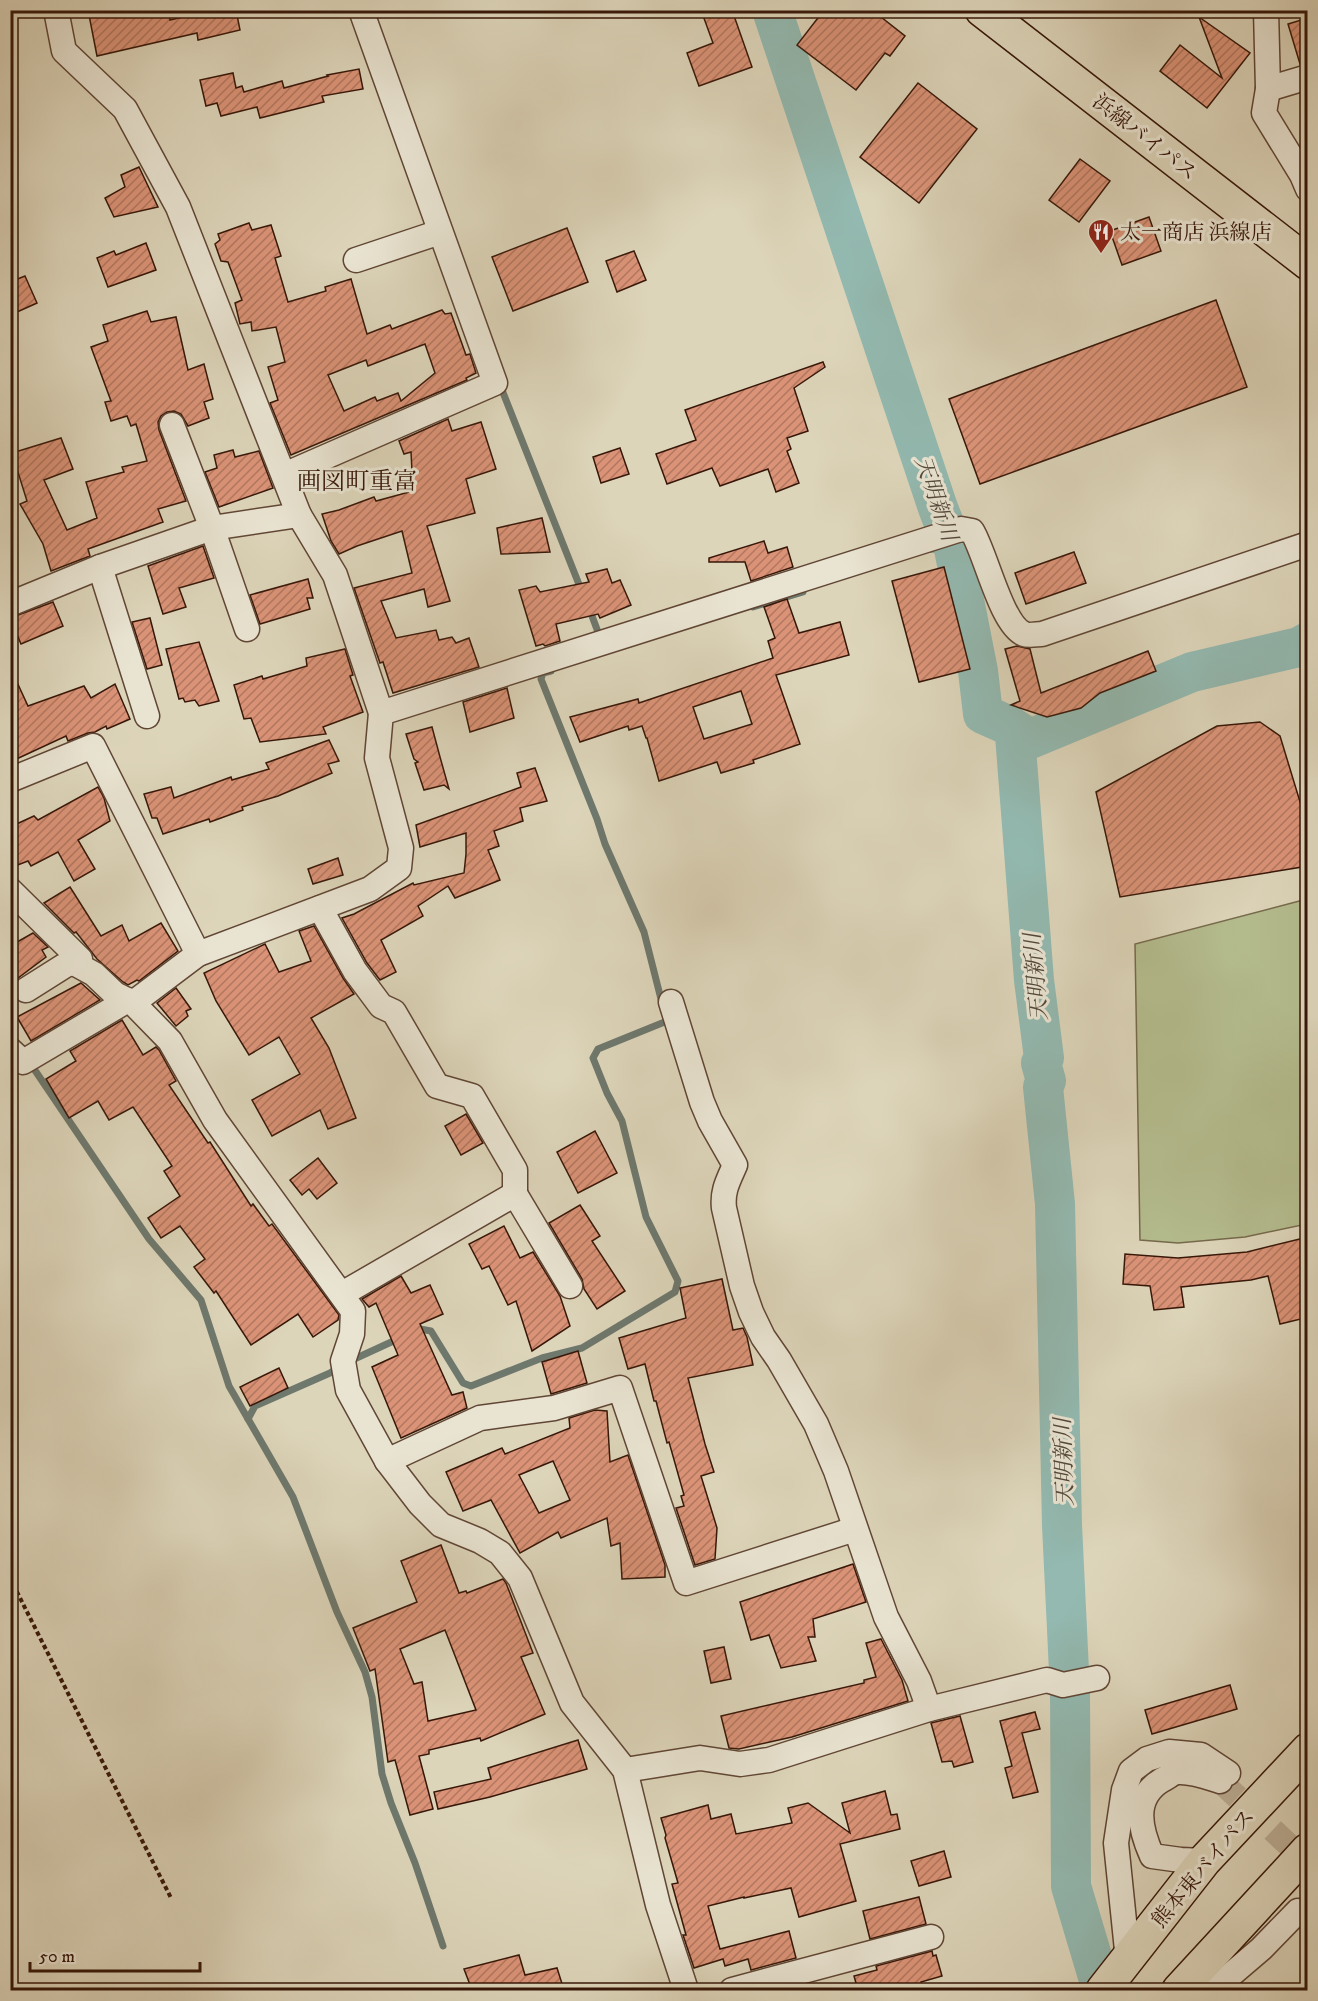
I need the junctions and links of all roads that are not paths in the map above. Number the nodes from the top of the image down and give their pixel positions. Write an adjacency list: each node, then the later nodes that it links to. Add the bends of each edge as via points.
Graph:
1 (56, 10): 12 (street, via 64,51 125,109 178,207)
2 (361, 10): 8 (street)
3 (982, 10): 10 (highway, 浜線バイパス)
4 (1266, 10): 6 (street)
5 (1308, 77): 6 (street)
6 (1268, 89): 7 (street, via 1264,113)
7 (1308, 189)
8 (440, 232): 9 (street); 12 (street, via 495,382)
9 (356, 260)
10 (1308, 263)
11 (172, 425): 14 (street)
12 (284, 475): 13 (street)
13 (299, 515): 14 (street); 19 (street, via 335,574)
14 (212, 528): 16 (street); 18 (street)
15 (1308, 544): 19 (street, via 1042,634 1025,635 1014,627 1002,606 979,542 972,531 961,529)
16 (100, 567): 17 (street); 20 (street)
17 (10, 604)
18 (247, 629)
19 (381, 713): 23 (street, via 376,758 401,848 399,868 370,889)
20 (147, 716)
21 (10, 780): 24 (street, via 93,746)
22 (10, 890): 25 (street, via 80,959)
23 (320, 908): 24 (street); 30 (street, via 355,971 381,1006 394,1012 437,1086 472,1096 515,1170)
24 (198, 954): 27 (street)
25 (72, 962): 26 (street); 27 (street)
26 (26, 990)
27 (130, 1002): 29 (street, via 23,1062); 32 (street, via 170,1041 214,1120)
28 (671, 1002): 34 (street, via 702,1102 735,1165 723,1196 748,1303 763,1337 816,1424)
29 (10, 1050)
30 (515, 1194): 31 (street); 32 (street)
31 (570, 1286)
32 (342, 1294): 33 (street, via 353,1311 352,1334 343,1361 348,1390)
33 (387, 1461): 34 (street, via 480,1418 554,1408 620,1388 686,1583); 38 (street, via 441,1525 500,1553 520,1578 572,1703)
34 (855, 1529): 36 (street, via 886,1617)
35 (1080, 1682): 36 (street, via 1047,1680)
36 (929, 1709): 38 (street, via 769,1760 740,1764 700,1758)
37 (1308, 1750): 40 (highway, 熊本東バイパス)
38 (625, 1770): 44 (street, via 658,1905)
39 (1308, 1850): 46 (highway)
40 (1204, 1861): 43 (highway, 熊本東バイパス); 43 (street, via 1152,1856 1143,1837 1141,1805 1153,1786 1177,1772 1224,1777 1201,1755 1169,1752 1147,1759 1131,1771 1116,1843)
41 (1308, 1913): 47 (street, via 1298,1911 1261,1950)
42 (931, 1936): 45 (street)
43 (1117, 1973)
44 (686, 1990)
45 (732, 1990)
46 (1179, 1990)
47 (1213, 1990)

